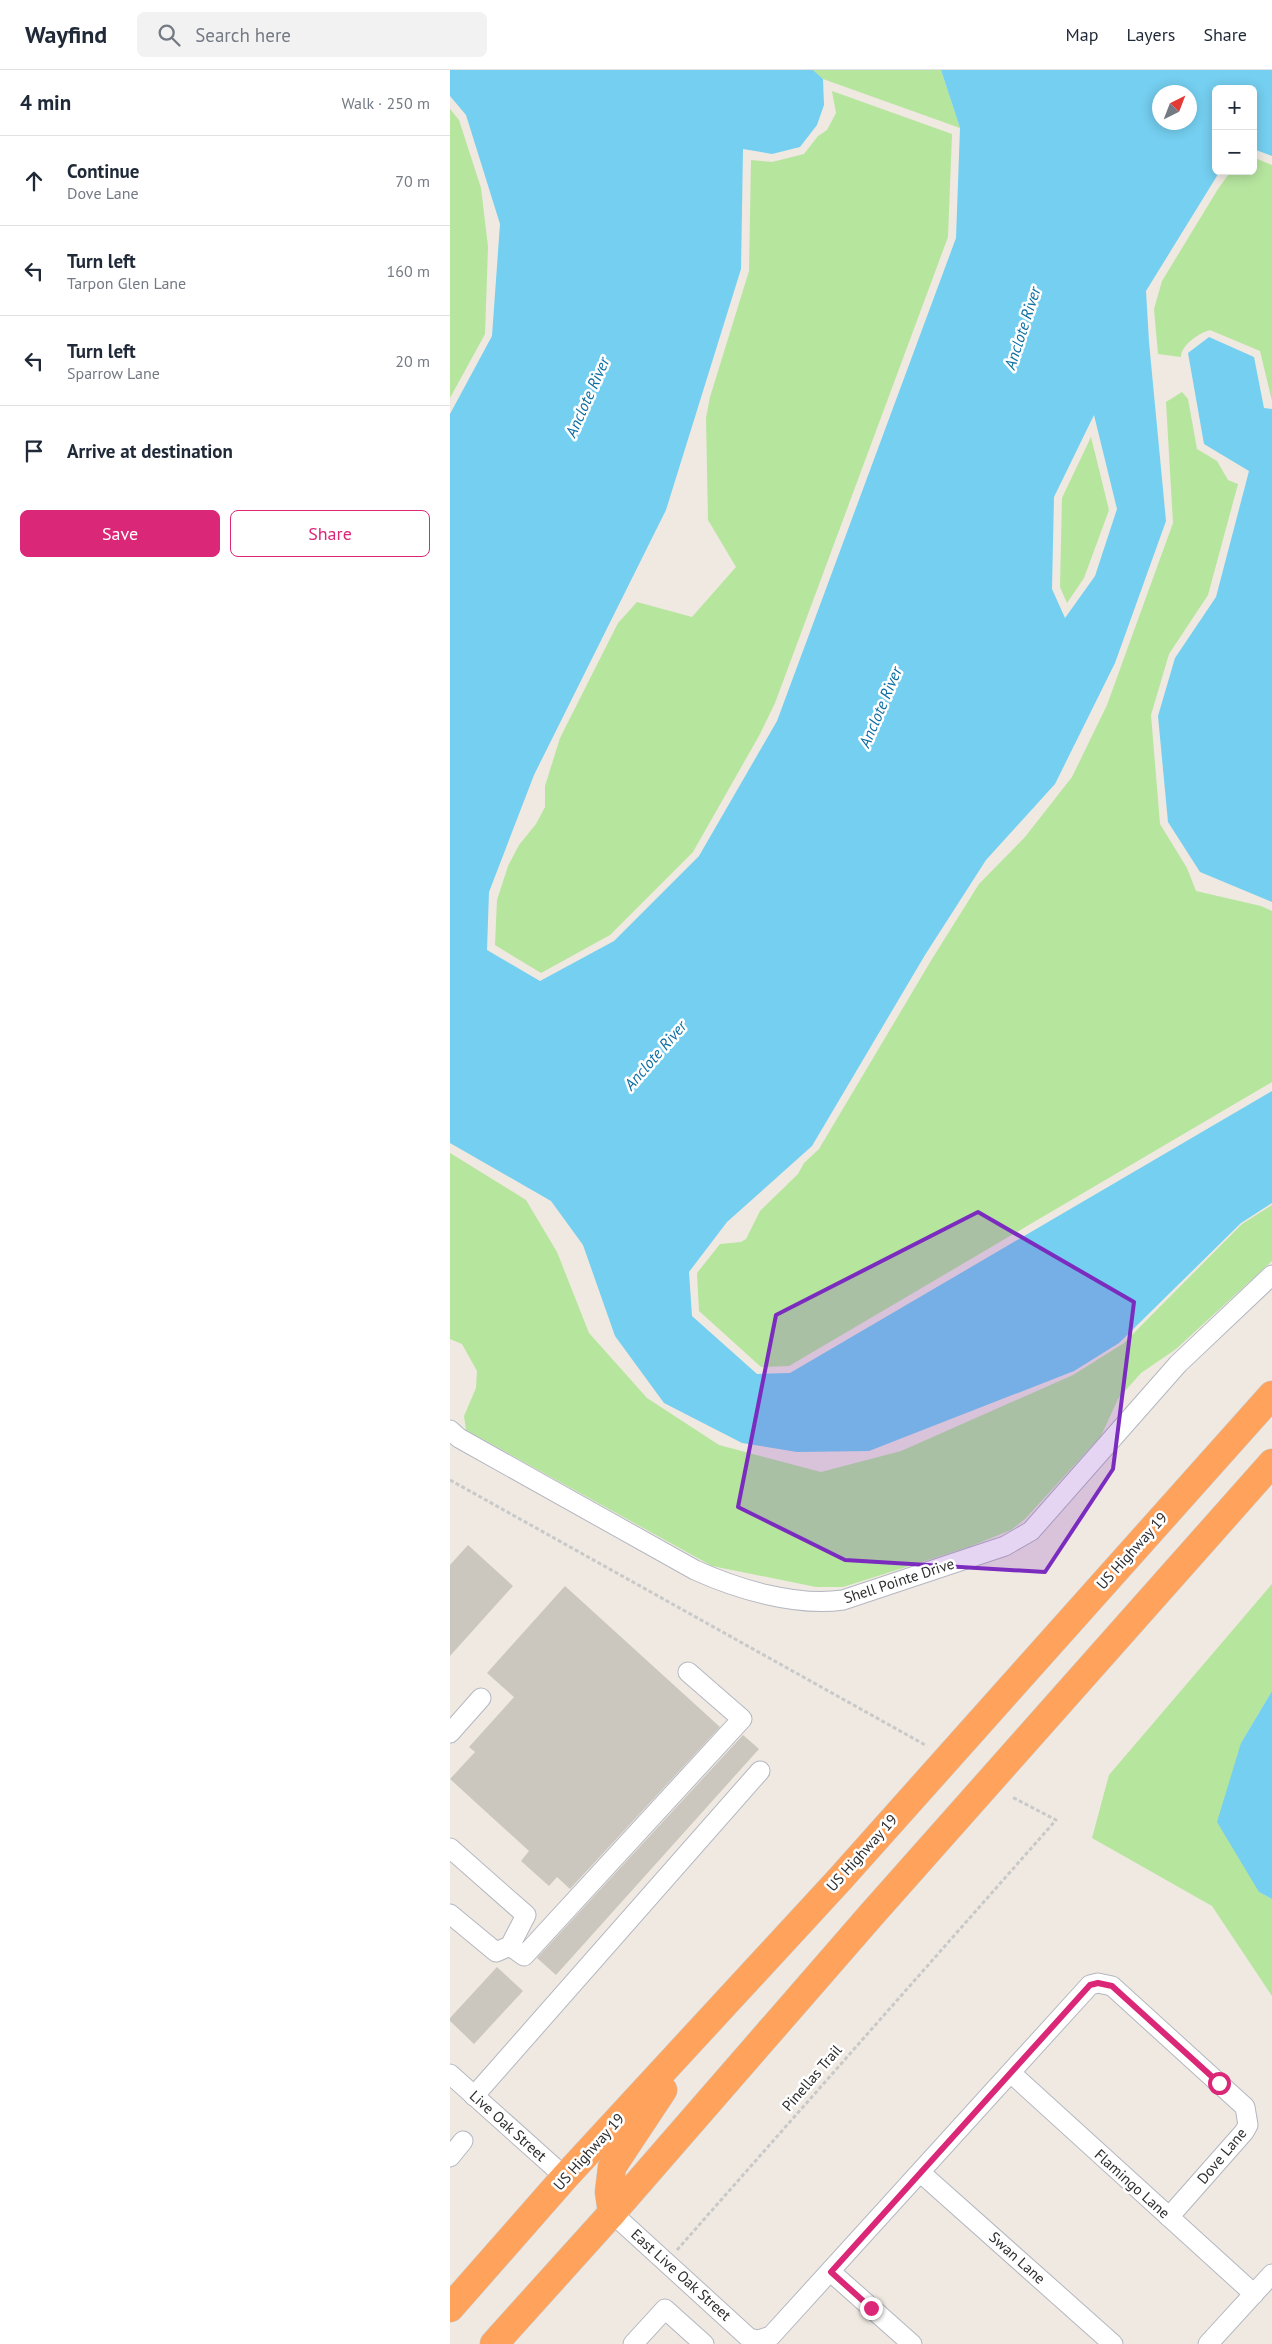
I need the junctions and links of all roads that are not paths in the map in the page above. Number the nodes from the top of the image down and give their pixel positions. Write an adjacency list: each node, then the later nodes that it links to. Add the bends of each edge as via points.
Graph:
1 (1272, 1275): 3 (street, Shell Pointe Drive, via 1178,1364 1031,1531 1005,1546 843,1600 802,1600 720,1582 458,1438)
2 (1272, 1395): 12 (highway, US Highway 19)
3 (450, 1430)
4 (1272, 1463): 18 (highway)
5 (688, 1672): 11 (street, via 742,1719 524,1956)
6 (481, 1698): 7 (street)
7 (450, 1733)
8 (760, 1771): 15 (street)
9 (450, 1848): 11 (street, via 526,1915)
10 (450, 1914): 11 (street, via 496,1952)
11 (510, 1946)
12 (710, 2020): 17 (highway, US Highway 19); 18 (highway, via 612,2167 609,2192)
13 (1011, 2073): 16 (street); 19 (street, Flamingo Lane); 19 (street, Dove Lane, via 1090,1985 1112,1986 1245,2108 1248,2124 1244,2132)
14 (450, 2074): 15 (street, Live Oak Street)
15 (474, 2096): 17 (street, Live Oak Street)
16 (921, 2173): 20 (street); 28 (street, Swan Lane)
17 (565, 2177): 23 (highway, US Highway 19)
18 (612, 2213): 20 (street, East Live Oak Street, via 749,2338 758,2340 771,2336); 25 (highway)
19 (1169, 2217): 22 (street, Flamingo Lane)
20 (831, 2272): 27 (street)
21 (1272, 2274): 22 (street)
22 (1254, 2294): 29 (street)
23 (450, 2308)
24 (698, 2342): 26 (street, via 665,2309)
25 (494, 2344)
26 (633, 2344)
27 (912, 2344)
28 (1113, 2344)
29 (1208, 2344)

